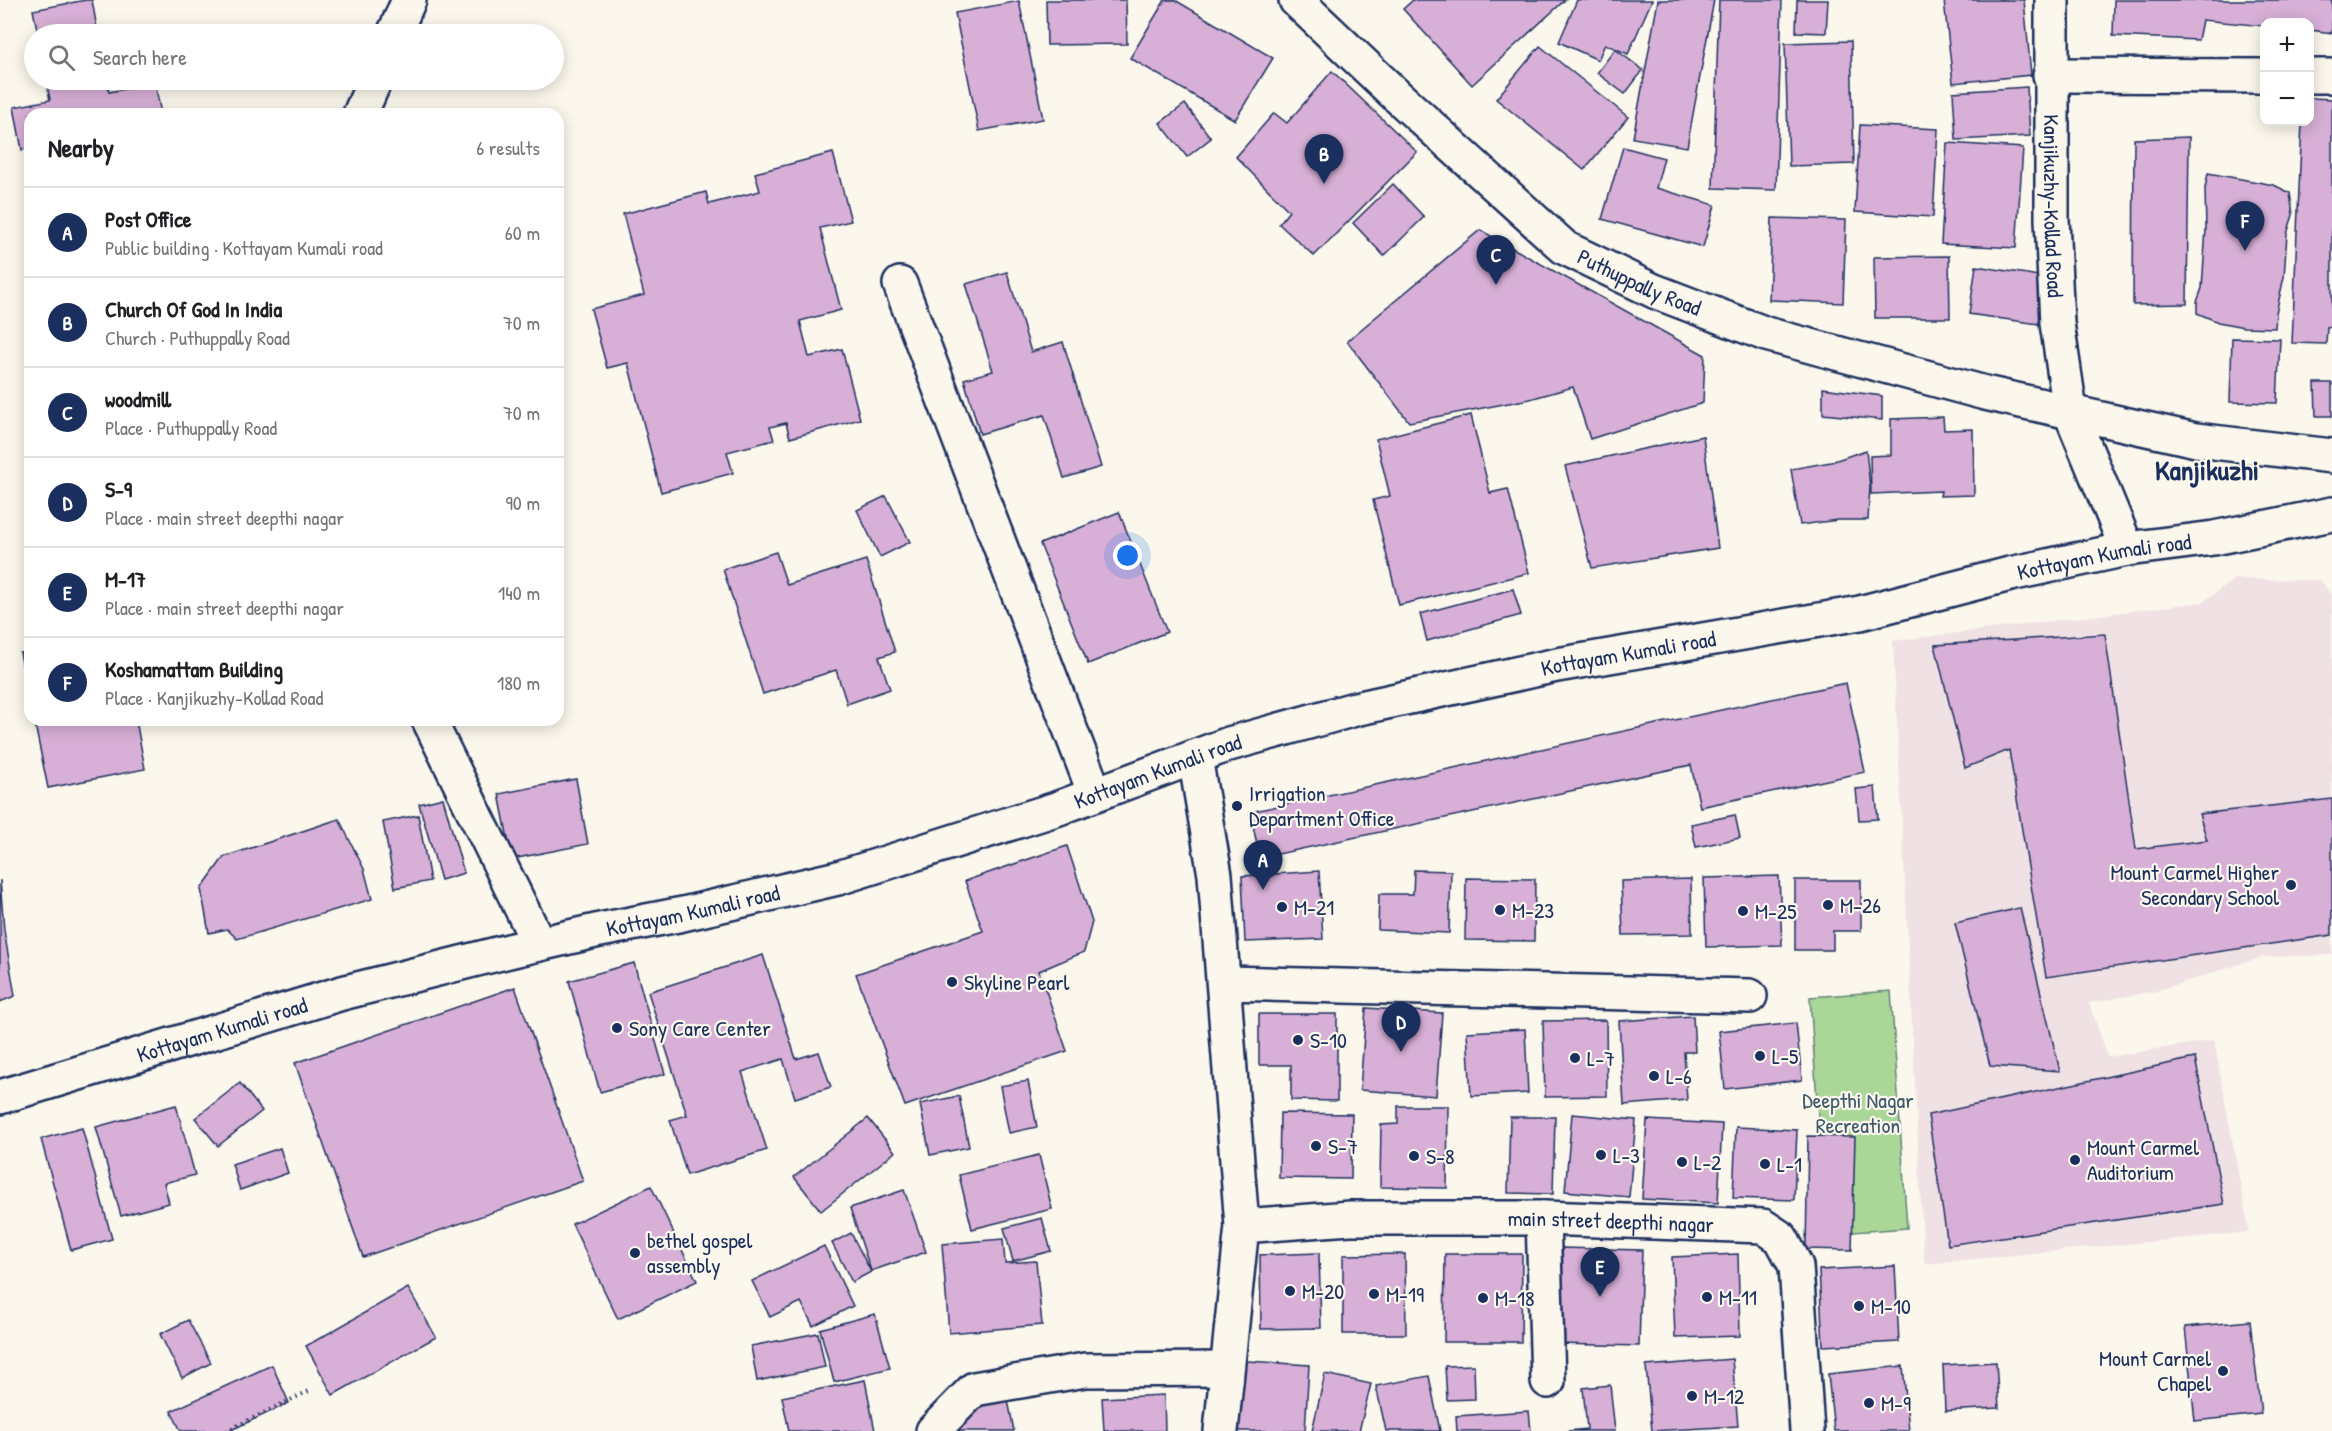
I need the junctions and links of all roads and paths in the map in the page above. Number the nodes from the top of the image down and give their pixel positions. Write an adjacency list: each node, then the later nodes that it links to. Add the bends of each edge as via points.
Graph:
1 (409, 0): 4 (main road)
2 (1296, 0): 12 (main road, Puthuppally Road, via 1565,248 1654,291 1766,334 1985,393)
3 (2052, 0): 5 (main road, Kanjikuzhy-Kollad Road)
4 (398, 24)
5 (2050, 75): 6 (main road); 12 (main road, Kanjikuzhy-Kollad Road, via 2057,323)
6 (2260, 76)
7 (2314, 76): 8 (main road)
8 (2332, 76)
9 (371, 90): 10 (main road)
10 (363, 108)
11 (900, 284): 18 (main road)
12 (2070, 411): 13 (main road, Puthuppally Road, via 2196,440); 15 (main road, Kanjikuzhy-Kollad Road)
13 (2332, 456)
14 (2332, 514): 15 (main road, Kottayam Kumali road, via 2214,538)
15 (2127, 549): 17 (main road, Kottayam Kumali road, via 1860,612 1557,665 1355,709 1229,744)
16 (432, 726): 19 (main road)
17 (1195, 758): 18 (main road, Kottayam Kumali road); 20 (main road, via 1215,875)
18 (1095, 794): 19 (main road, Kottayam Kumali road, via 838,878)
19 (539, 944): 22 (main road, Kottayam Kumali road, via 342,993)
20 (1224, 983): 21 (main road); 24 (main road)
21 (1750, 996)
22 (0, 1097)
23 (1543, 1218): 24 (main road, main street deepthi nagar, via 1350,1218); 26 (main road); 31 (main road, main street deepthi nagar, via 1763,1226 1781,1238 1796,1266)
24 (1242, 1226): 25 (main road)
25 (1226, 1369): 29 (main road, via 1085,1370 974,1389); 30 (main road)
26 (1548, 1380)
27 (309, 1391): 28 (path)
28 (226, 1431)
29 (933, 1431)
30 (1221, 1431)
31 (1806, 1431)

